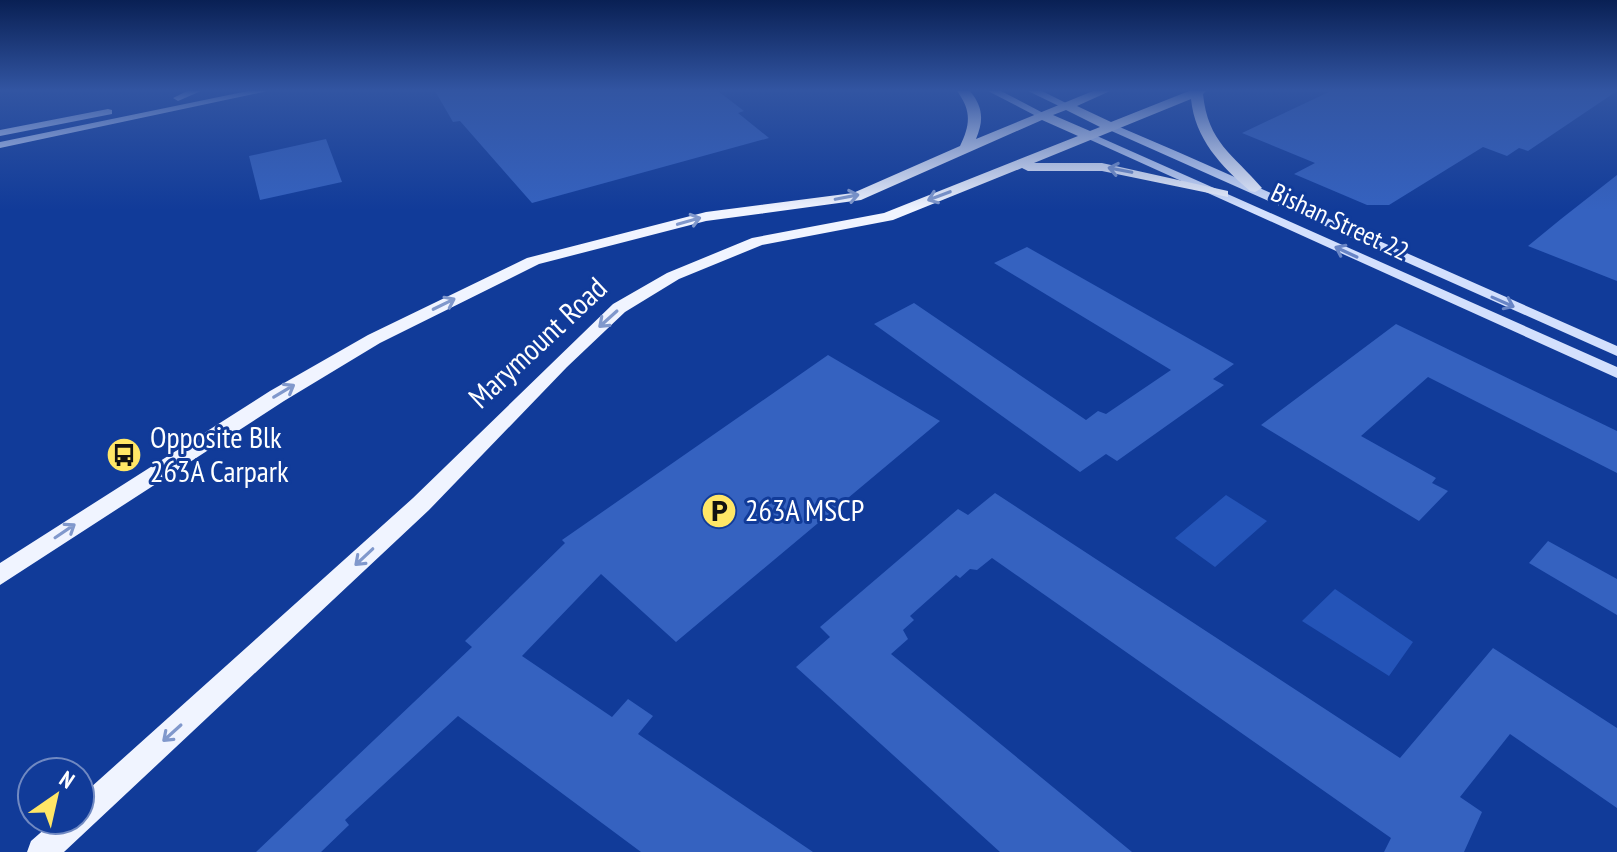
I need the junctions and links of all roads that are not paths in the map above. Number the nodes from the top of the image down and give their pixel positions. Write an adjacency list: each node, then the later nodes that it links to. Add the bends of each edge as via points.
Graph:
1 (69, 131): 9 (main road)
2 (974, 131): 10 (main road)
3 (1005, 131): 10 (main road, Marymount Road)
4 (1078, 131): 8 (main road, Bishan Street 22)
5 (1100, 131): 8 (main road, Marymount Road)
6 (1120, 131): 12 (main road, Bishan Street 22)
7 (1204, 131): 12 (main road, via 1220,157)
8 (1088, 135): 11 (main road, Marymount Road); 13 (main road, Bishan Street 22)
9 (0, 145)
10 (966, 147): 16 (main road, Marymount Road, one-way to 10, via 301,381 533,261 706,217 856,197)
11 (1012, 168): 13 (main road, one-way to 11, via 1102,167); 17 (main road, Marymount Road, one-way to 17, via 888,217 758,241 673,276 619,308 421,504)
12 (1255, 188): 14 (main road, Bishan Street 22, one-way to 14)
13 (1223, 194): 15 (main road, Bishan Street 22, one-way to 13)
14 (1617, 351)
15 (1617, 373)
16 (0, 575)
17 (96, 802)
18 (59, 836): 19 (main road, Marymount Road)
19 (42, 852)

